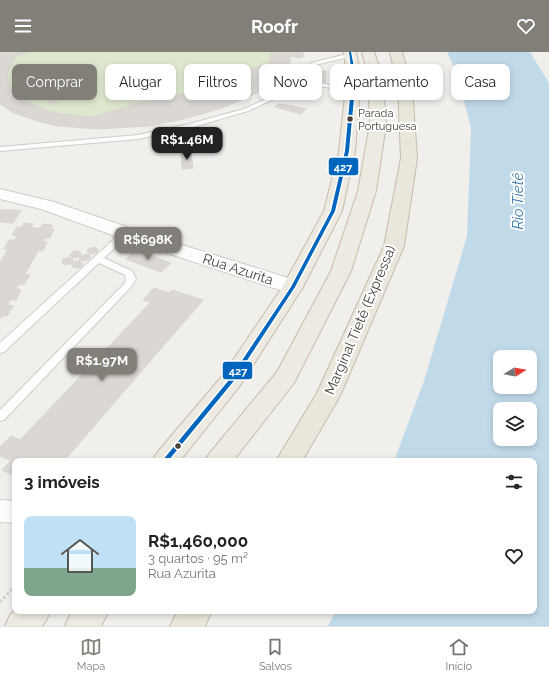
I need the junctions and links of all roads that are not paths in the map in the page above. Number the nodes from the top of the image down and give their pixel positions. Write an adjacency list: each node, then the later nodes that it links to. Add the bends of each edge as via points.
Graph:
1 (396, 52): 16 (highway, Marginal Tietê (Expressa), via 405,87 409,158 394,246 328,396)
2 (356, 53): 3 (lane); 4 (highway); 15 (highway, via 375,75 378,124 367,191 341,271 286,377)
3 (313, 64)
4 (355, 64)
5 (268, 100): 7 (lane, via 246,110 190,126 138,137)
6 (351, 100): 11 (highway, via 347,151 333,211)
7 (0, 149)
8 (0, 194): 9 (street, Rua Azurita, via 49,205)
9 (126, 233): 10 (lane); 11 (street, Rua Azurita)
10 (98, 259): 12 (lane); 13 (lane, via 130,273 128,285)
11 (293, 287): 14 (highway, via 231,381)
12 (0, 348)
13 (0, 417)
14 (167, 458)
15 (220, 458)
16 (291, 458)
17 (0, 511): 18 (street)
18 (12, 512)
19 (32, 614): 22 (highway)
20 (91, 614): 23 (highway)
21 (195, 614): 24 (highway)
22 (22, 626)
23 (81, 626)
24 (186, 626)

